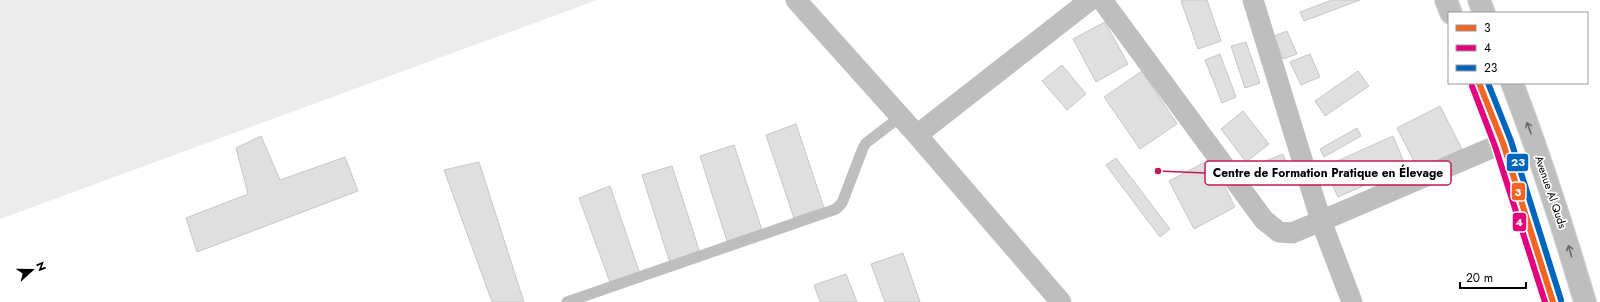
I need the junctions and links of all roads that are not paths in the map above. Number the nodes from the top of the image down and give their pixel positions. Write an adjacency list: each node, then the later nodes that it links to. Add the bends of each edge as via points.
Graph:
1 (796, 0): 11 (street)
2 (1090, 0): 12 (street)
3 (1102, 0): 14 (street, via 1264,220 1279,232 1292,232)
4 (1253, 0): 14 (street)
5 (1446, 0): 7 (main road)
6 (1479, 0): 8 (main road)
7 (1451, 12)
8 (1484, 12)
9 (1479, 84): 13 (main road)
10 (1512, 84): 19 (main road, Avenue Al Quds, one-way to 10, via 1568,242)
11 (900, 116): 12 (street); 15 (lane, via 866,143 842,203 836,209)
12 (917, 135): 16 (street)
13 (1503, 143): 14 (street); 18 (main road)
14 (1321, 221): 17 (street)
15 (567, 302)
16 (1061, 302)
17 (1352, 302)
18 (1553, 302)
19 (1585, 302)

